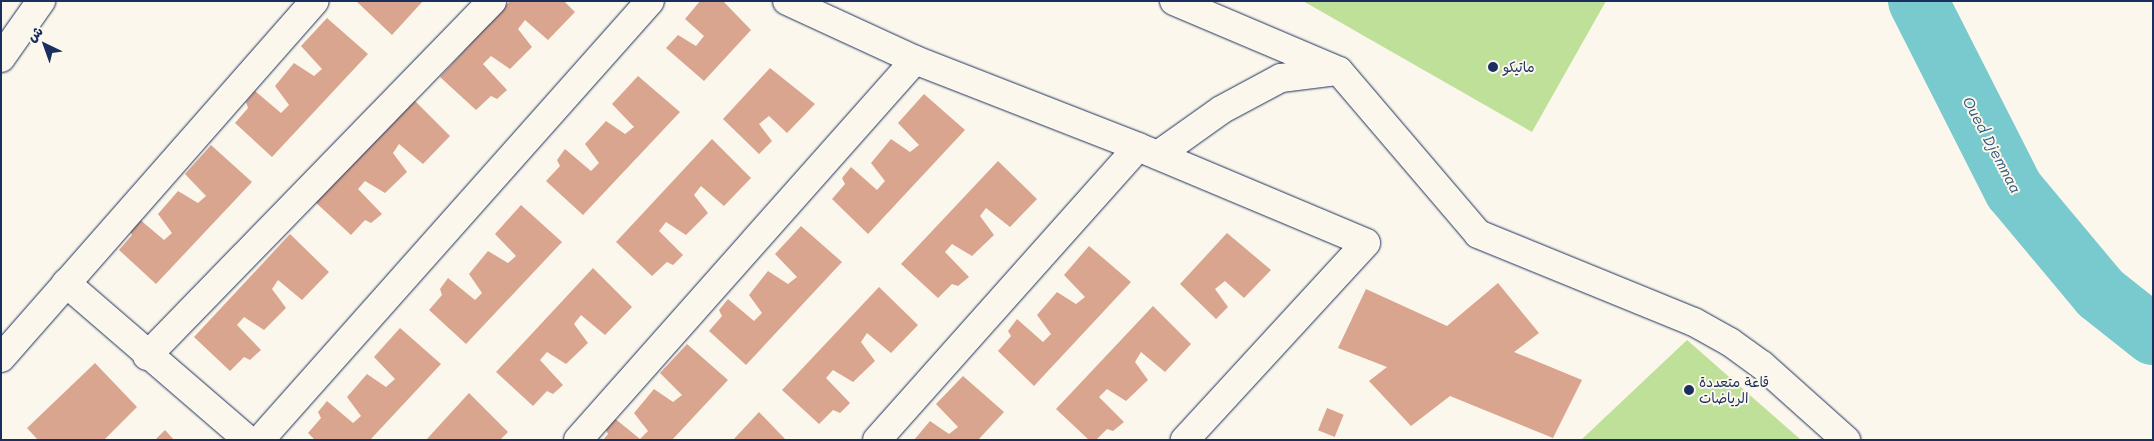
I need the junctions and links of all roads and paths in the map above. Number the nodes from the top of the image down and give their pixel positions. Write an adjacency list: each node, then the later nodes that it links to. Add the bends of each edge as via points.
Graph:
1 (41, 1): 7 (street)
2 (315, 1): 11 (street)
3 (492, 1): 12 (street)
4 (650, 1): 15 (street)
5 (787, 1): 8 (street)
6 (1174, 1): 9 (street)
7 (1, 58)
8 (915, 60): 10 (street); 16 (street)
9 (1339, 71): 10 (street, via 1281,78); 19 (street, via 1478,234 1694,322 1730,342)
10 (1148, 151): 17 (street); 18 (street, via 1366,243)
11 (66, 283): 12 (street); 13 (street)
12 (147, 356): 14 (street)
13 (1, 358)
14 (248, 440)
15 (260, 440)
16 (578, 440)
17 (877, 440)
18 (1185, 440)
19 (1846, 440)

